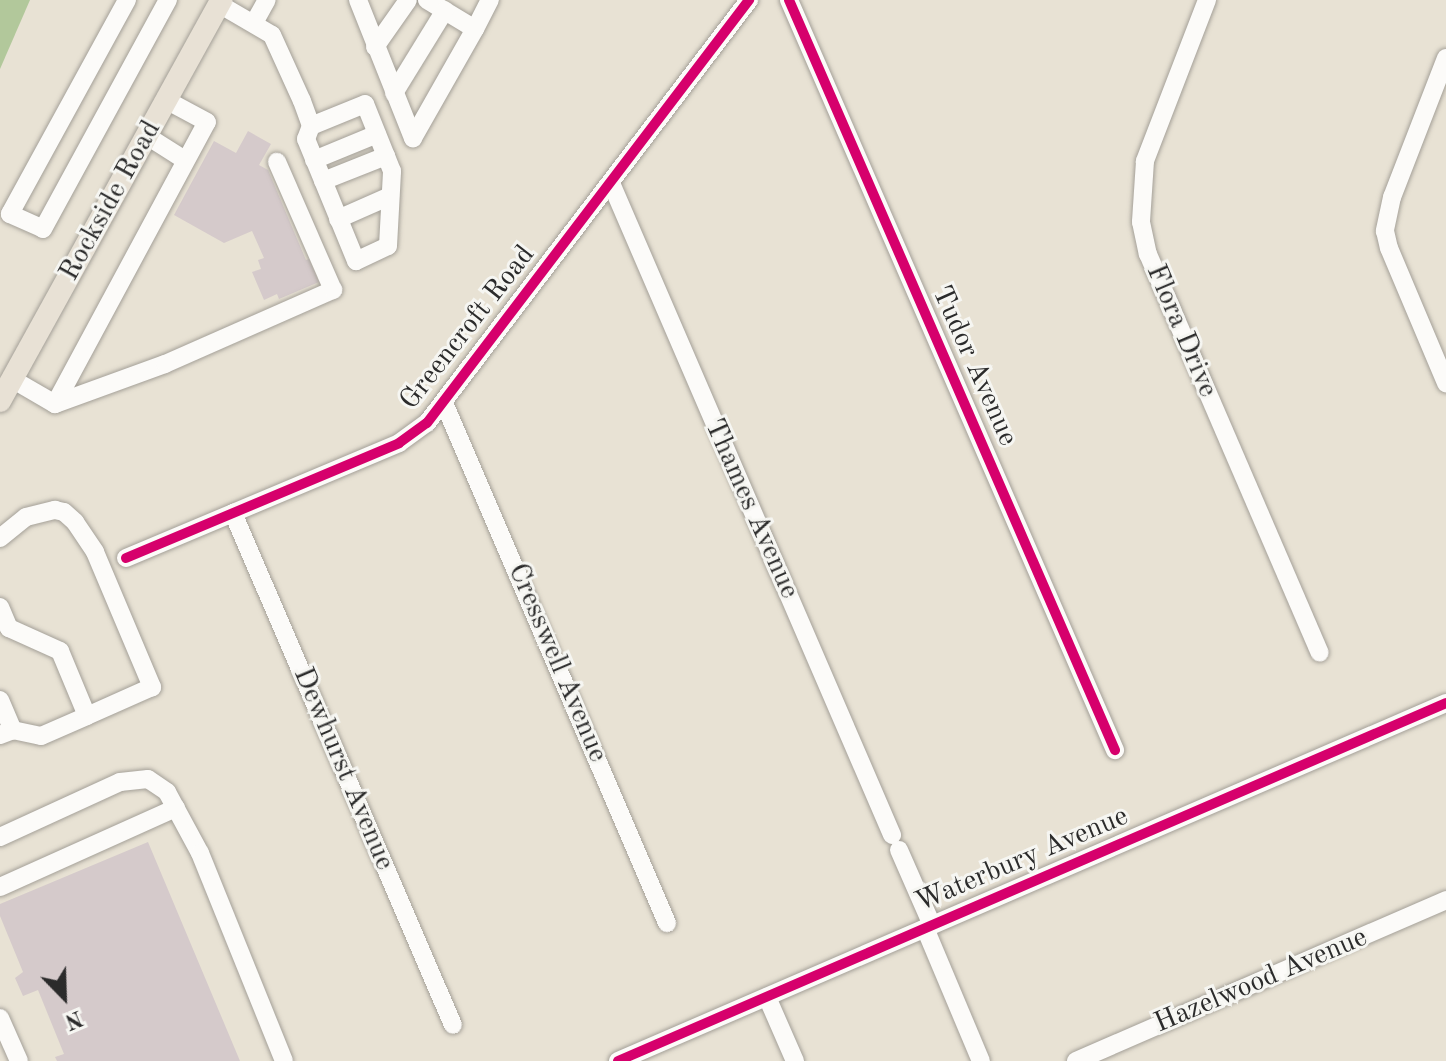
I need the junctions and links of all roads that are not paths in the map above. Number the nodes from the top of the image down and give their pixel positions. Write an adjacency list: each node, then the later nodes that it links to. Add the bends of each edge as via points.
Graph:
1 (127, 0): 2 (street, via 10,214 43,229)
2 (168, 0)
3 (267, 0): 12 (street)
4 (358, 0): 14 (street)
5 (408, 0): 14 (street)
6 (490, 0): 13 (street)
7 (749, 0): 26 (street, Greencroft Road)
8 (789, 0): 43 (street, Tudor Avenue)
9 (1207, 0): 38 (street, Flora Drive, via 1145,161 1140,186 1143,232)
10 (220, 2): 12 (street); 17 (main road, Rockside Road)
11 (437, 4): 13 (street); 16 (street)
12 (254, 23): 18 (street, via 272,35)
13 (475, 29): 16 (street, via 413,138)
14 (375, 47): 16 (street)
15 (1446, 58): 30 (street, via 1392,197 1385,231)
16 (394, 93)
17 (166, 100): 20 (main road, Rockside Road); 22 (street, via 207,122)
18 (311, 126): 19 (street, via 365,104); 23 (street, via 306,139)
19 (377, 134): 21 (street); 23 (street)
20 (147, 136): 22 (street); 29 (main road, Rockside Road)
21 (386, 156): 25 (street); 27 (street, via 392,171)
22 (185, 160): 33 (street)
23 (314, 160): 25 (street)
24 (277, 162): 33 (street, via 333,290 165,364)
25 (323, 181): 28 (street)
26 (611, 183): 32 (street, Greencroft Road); 49 (street, Thames Avenue)
27 (390, 196): 28 (street); 28 (street, via 388,246 356,261)
28 (338, 219)
29 (12, 379): 31 (main road, Rockside Road); 33 (street)
30 (1446, 383)
31 (0, 401)
32 (444, 403): 34 (street, Greencroft Road, via 399,443); 48 (street, Cresswell Avenue)
33 (55, 404)
34 (233, 513): 36 (street, Greencroft Road); 52 (street, Dewhurst Avenue)
35 (0, 538): 41 (street, via 26,517 55,510 75,522 95,552 152,687)
36 (126, 558)
37 (0, 607): 41 (street, via 9,628 60,651)
38 (1320, 653)
39 (0, 700): 42 (street)
40 (1446, 703): 49 (street, Waterbury Avenue)
41 (87, 716): 42 (street, via 41,736)
42 (6, 733)
43 (1115, 750)
44 (176, 808): 45 (street, via 167,792 148,779 120,782); 46 (street); 54 (street, via 200,853)
45 (0, 837)
46 (0, 887)
47 (1446, 900): 58 (street, Hazelwood Avenue)
48 (667, 923)
49 (929, 926): 50 (street, Waterbury Avenue); 57 (street, Thames Avenue)
50 (767, 997): 55 (street, Waterbury Avenue); 56 (street)
51 (0, 1018): 53 (street)
52 (453, 1025)
53 (19, 1061)
54 (284, 1061)
55 (618, 1061)
56 (795, 1061)
57 (981, 1061)
58 (1076, 1061)

